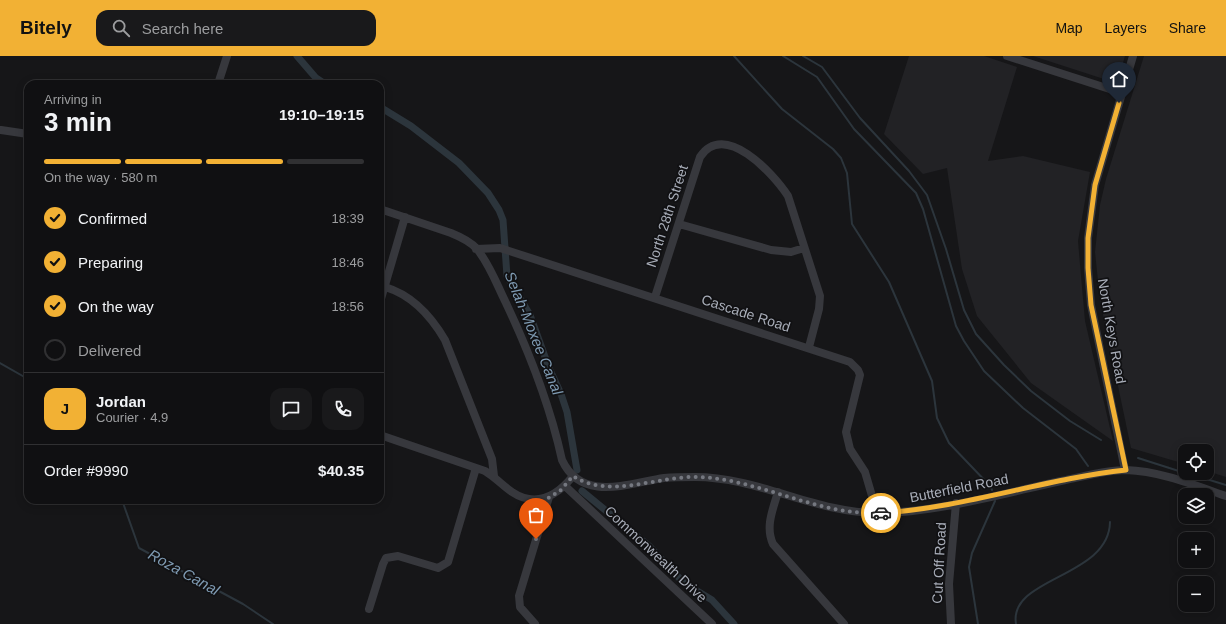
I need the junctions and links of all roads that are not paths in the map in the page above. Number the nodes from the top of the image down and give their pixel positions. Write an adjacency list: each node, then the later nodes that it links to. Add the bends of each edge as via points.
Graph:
1 (227, 56): 4 (street)
2 (1007, 56): 5 (street)
3 (1133, 56): 5 (street, North Keys Road)
4 (219, 80)
5 (1122, 92): 19 (street, North Keys Road, via 1095,185 1088,238 1088,268 1091,305)
6 (1, 130): 7 (street)
7 (24, 133)
8 (384, 210): 9 (street, Butterfield Road)
9 (405, 218): 12 (street, Butterfield Road, via 462,237); 13 (street)
10 (679, 224): 11 (street, via 771,250 791,252); 11 (street, North 28th Street, via 700,157 709,146 728,144 745,153 780,183 788,196); 15 (street, North 28th Street)
11 (804, 248): 16 (street, via 820,296)
12 (476, 249): 15 (street, Cascade Road, via 500,248); 21 (street, Butterfield Road, via 492,273 517,327 547,401 562,460)
13 (385, 286): 14 (street); 20 (street, via 405,295 436,324 445,340 492,459)
14 (384, 289)
15 (655, 297): 16 (street, Cascade Road)
16 (809, 347): 27 (street, Cascade Road, via 846,359 858,370 858,382 846,423 846,432 850,449 865,472)
17 (384, 436): 18 (street)
18 (476, 468): 20 (street); 28 (street, via 448,562 438,568 398,556 386,558)
19 (1126, 470): 24 (street, Butterfield Road, via 1156,475); 26 (street, Butterfield Road)
20 (494, 476): 25 (street, via 519,496 530,499)
21 (573, 476): 22 (street); 23 (street, Butterfield Road, via 589,485 608,487 664,478 714,478 752,484)
22 (565, 486): 25 (street); 30 (street, Commonwealth Drive)
23 (778, 492): 27 (street, Butterfield Road, via 840,509); 31 (street, via 769,524 773,544)
24 (1226, 496)
25 (549, 497): 29 (street, via 519,596 520,607)
26 (956, 503): 27 (street, Butterfield Road, via 909,511); 32 (street, Cut Off Road, via 950,584)
27 (877, 513)
28 (369, 609)
29 (535, 624)
30 (712, 624)
31 (844, 624)
32 (951, 624)

